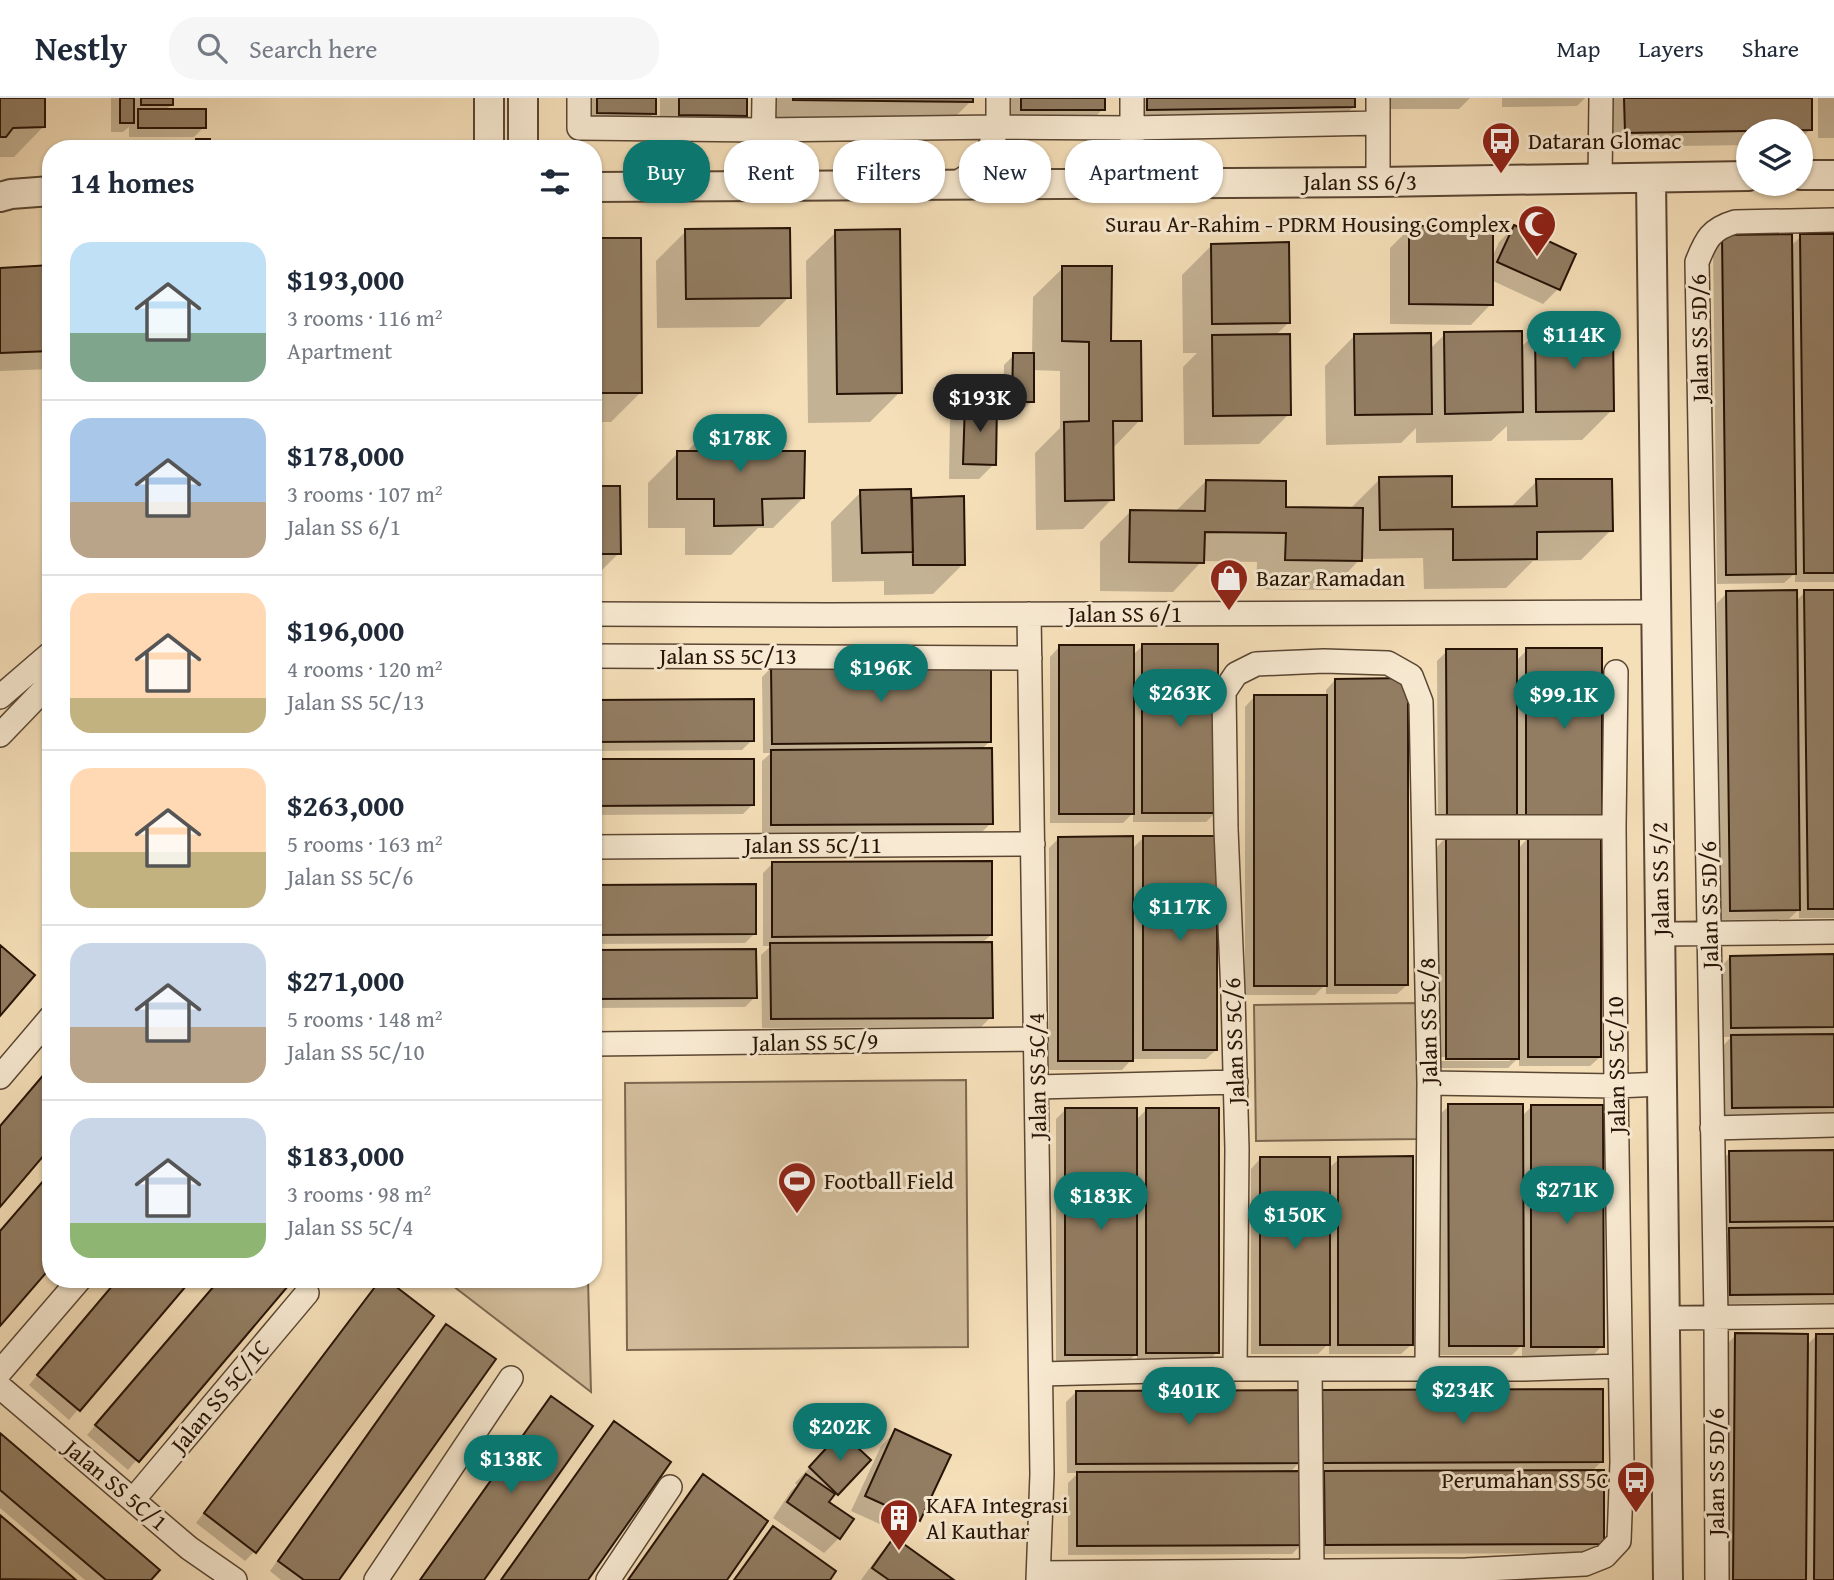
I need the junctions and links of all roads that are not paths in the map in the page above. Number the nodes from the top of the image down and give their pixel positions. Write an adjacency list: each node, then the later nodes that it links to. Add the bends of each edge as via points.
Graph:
1 (489, 98): 13 (street)
2 (523, 98): 14 (street)
3 (579, 98): 12 (street, via 579,128)
4 (764, 98): 12 (street)
5 (998, 98): 10 (street)
6 (1132, 98): 11 (street)
7 (1378, 98): 9 (street)
8 (1601, 98): 21 (street)
9 (1378, 123): 11 (street); 22 (street)
10 (999, 127): 11 (street); 12 (street); 25 (street, via 977,170)
11 (1132, 128): 16 (street)
12 (763, 130): 15 (street)
13 (489, 140)
14 (523, 140)
15 (763, 140)
16 (1132, 140)
17 (1813, 175): 18 (street)
18 (1834, 175)
19 (1736, 176): 20 (street, Jalan SS 6/3)
20 (1651, 178): 21 (street, Jalan SS 6/3); 32 (street, Jalan SS 5/2)
21 (1600, 180): 22 (street, Jalan SS 6/3)
22 (1378, 182): 23 (street, Jalan SS 6/3)
23 (1223, 183)
24 (1065, 184): 25 (street, Jalan SS 6/3)
25 (954, 185): 27 (street, Jalan SS 6/3)
26 (724, 186): 28 (street, Jalan SS 6/3)
27 (819, 186)
28 (602, 187)
29 (42, 192): 30 (street)
30 (0, 197)
31 (1834, 220): 48 (street, Jalan SS 5D/6, via 1735,222 1712,234 1697,262)
32 (1657, 612): 34 (street, Jalan SS 6/1); 49 (street, Jalan SS 5/2)
33 (602, 614): 34 (street, Jalan SS 6/1)
34 (1029, 614): 36 (street, Jalan SS 5C/4)
35 (602, 656): 36 (street, Jalan SS 5C/13)
36 (1030, 658): 45 (street, Jalan SS 5C/4)
37 (42, 661): 41 (street)
38 (1616, 672): 44 (street, Jalan SS 5C/10)
39 (1236, 674): 43 (street, Jalan SS 5C/8, via 1256,664 1324,661 1388,663 1411,676 1422,702); 54 (street, Jalan SS 5C/6, via 1224,692)
40 (42, 691): 42 (street)
41 (0, 697)
42 (0, 734)
43 (1425, 827): 44 (street); 55 (street, Jalan SS 5C/8)
44 (1614, 827): 57 (street, Jalan SS 5C/10)
45 (1033, 844): 46 (street, Jalan SS 5C/11); 51 (street, Jalan SS 5C/4)
46 (602, 847)
47 (1834, 932): 48 (street)
48 (1709, 933): 49 (street); 60 (street, Jalan SS 5D/6)
49 (1661, 934): 56 (street, Jalan SS 5/2)
50 (42, 1028): 53 (street)
51 (1036, 1040): 52 (street, Jalan SS 5C/9); 58 (street, Jalan SS 5C/4)
52 (602, 1044)
53 (0, 1077)
54 (1236, 1082): 58 (street); 68 (street, Jalan SS 5C/6)
55 (1429, 1083): 57 (street); 67 (street, Jalan SS 5C/8)
56 (1662, 1084): 57 (street); 65 (street, Jalan SS 5/2)
57 (1616, 1086): 66 (street, Jalan SS 5C/10)
58 (1037, 1087): 71 (street, Jalan SS 5C/4)
59 (1834, 1125): 60 (street)
60 (1712, 1128): 64 (street, Jalan SS 5D/6)
61 (72, 1288): 70 (street)
62 (307, 1293): 75 (street, Jalan SS 5C/1C)
63 (1834, 1316): 64 (street)
64 (1716, 1317): 65 (street); 84 (street, Jalan SS 5D/6)
65 (1665, 1318): 83 (street, Jalan SS 5/2)
66 (1620, 1366): 67 (street); 77 (street, Jalan SS 5C/10, via 1619,1541 1605,1556 1585,1564)
67 (1427, 1368): 69 (street)
68 (1235, 1369): 69 (street); 71 (street)
69 (1310, 1369): 76 (street)
70 (0, 1372)
71 (1041, 1374): 79 (street, Jalan SS 5C/4)
72 (512, 1378): 81 (street)
73 (0, 1387): 75 (street, Jalan SS 5C/1)
74 (670, 1487): 82 (street)
75 (133, 1500): 80 (street, Jalan SS 5C/1)
76 (1312, 1572): 77 (street); 78 (street)
77 (1466, 1575)
78 (1283, 1576): 79 (street)
79 (1038, 1577)
80 (235, 1580)
81 (376, 1580)
82 (608, 1580)
83 (1668, 1580)
84 (1717, 1580)

